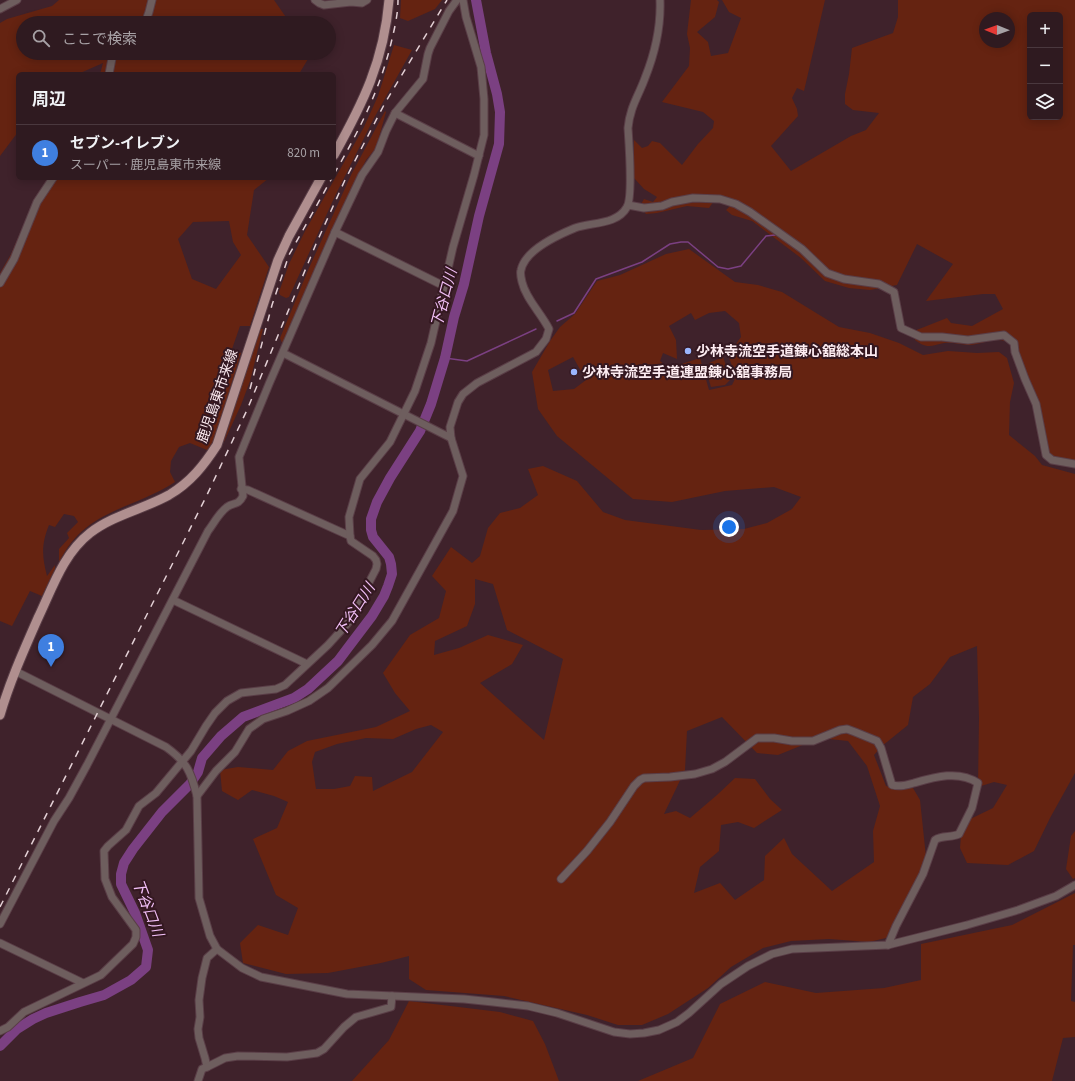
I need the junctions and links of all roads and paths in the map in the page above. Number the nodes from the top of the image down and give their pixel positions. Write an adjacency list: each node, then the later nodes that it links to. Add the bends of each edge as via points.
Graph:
1 (17, 0): 9 (street)
2 (152, 0): 10 (street)
3 (315, 0): 4 (street, via 324,5)
4 (367, 0)
5 (389, 0): 14 (main road, via 385,34 374,74 362,104)
6 (457, 0): 13 (street, via 430,48 423,79)
7 (463, 0): 15 (street, via 481,67 484,135)
8 (660, 0): 18 (street, via 660,22 654,50 629,119)
9 (0, 9)
10 (148, 16)
11 (112, 60): 12 (street)
12 (109, 72)
13 (395, 113): 15 (street); 19 (street, via 378,152 362,175)
14 (336, 151)
15 (479, 156): 21 (street)
16 (52, 180): 20 (street, via 37,202 14,259)
17 (320, 180): 30 (main road, 鹿児島東市来線, via 278,260 217,445 206,462 184,485 103,525 90,533 76,547 55,582)
18 (628, 205): 24 (street, via 625,211 614,219 576,228 544,244 528,258 521,270 522,282 526,294 549,329 546,339 536,352 478,383 463,394 450,427); 25 (street, via 644,208 693,198 720,199 736,204 802,249 827,274 879,284 894,292 901,328 912,334 920,337 968,340 1004,335 1014,343 1015,352 1036,404 1046,455 1052,460)
19 (335, 232): 21 (street); 22 (street)
20 (0, 283)
21 (444, 286): 23 (street, via 431,343)
22 (283, 353): 23 (street); 26 (street, via 239,457)
23 (407, 416): 24 (street); 27 (street, via 360,479 349,517)
24 (451, 438): 34 (street, via 463,476 460,491 453,511 392,621 372,645 328,688 287,711 263,719 249,729 235,752)
25 (1075, 464)
26 (241, 488): 27 (street); 28 (street, via 241,500 238,504 228,506 208,531)
27 (350, 536): 29 (street, via 354,544 373,556 376,560 376,570 348,623)
28 (172, 600): 29 (street); 32 (street)
29 (307, 664): 33 (street, via 285,685 276,689 241,693 228,701 215,713 191,751)
30 (15, 670): 31 (main road, 鹿児島東市来線); 32 (street)
31 (0, 714)
32 (111, 718): 33 (street, via 166,747); 37 (street)
33 (182, 760): 34 (street, via 192,778); 41 (street, via 156,793 139,806 126,830 104,851 107,885 112,897 136,930 136,937 133,944 101,975)
34 (197, 796): 40 (street, via 199,898 210,936)
35 (561, 879): 39 (street, via 596,839 640,780 695,774 712,768 726,762 757,738 813,741 847,729 877,742 892,785 903,786 942,776 954,776 978,783 972,808 959,834 935,840 923,874)
36 (1075, 885): 39 (street, via 1056,896 1018,910)
37 (0, 924)
38 (0, 943): 41 (street)
39 (888, 945): 42 (street, via 792,949 772,954 721,984 677,1022 644,1033 614,1032 528,1006 464,999)
40 (217, 949): 42 (street, via 242,968 261,978 347,994); 44 (street, via 207,958 199,1000 199,1038)
41 (83, 983): 43 (street, via 24,1012)
42 (392, 996): 44 (street, via 391,1007 356,1017 317,1053 287,1057 238,1056 225,1058)
43 (0, 1031)
44 (207, 1067): 45 (street, via 202,1068)
45 (198, 1081)

